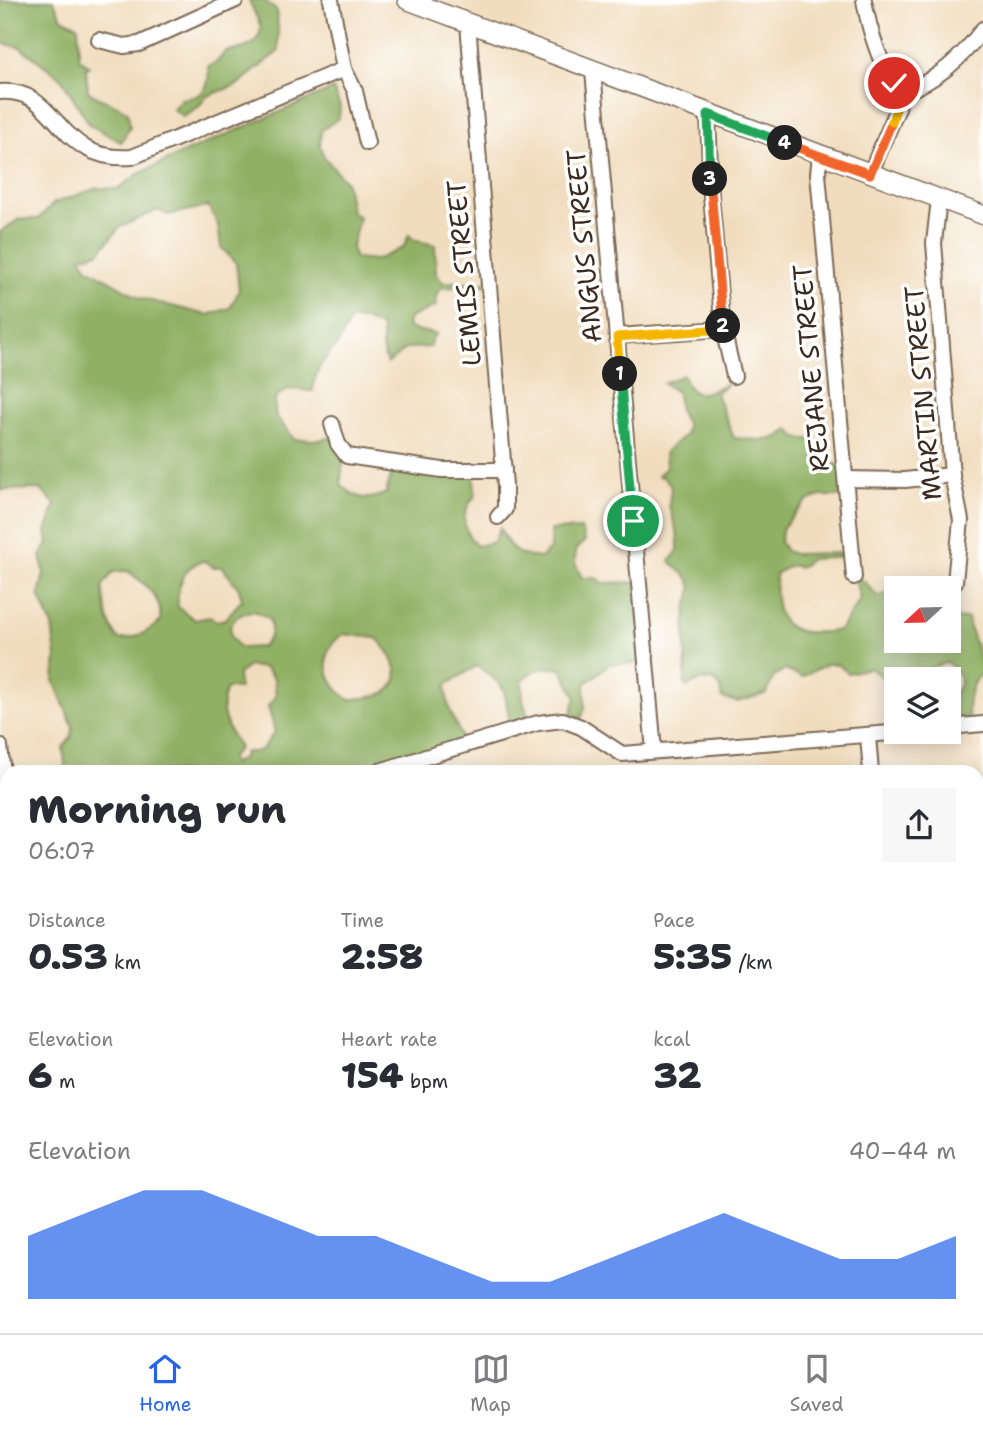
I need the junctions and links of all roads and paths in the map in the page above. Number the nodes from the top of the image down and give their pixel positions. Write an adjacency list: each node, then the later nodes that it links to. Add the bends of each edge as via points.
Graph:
1 (236, 0): 7 (street, via 139,44)
2 (331, 0): 8 (street)
3 (407, 0): 5 (main road)
4 (864, 0): 11 (street, via 874,35)
5 (468, 23): 9 (main road); 22 (street, LEMIS STREET)
6 (983, 29): 11 (street, via 940,75)
7 (99, 40)
8 (344, 69): 10 (street, via 124,158 96,155 79,146 31,98); 13 (street, via 355,91)
9 (593, 71): 12 (main road); 19 (street, ANGUS STREET)
10 (0, 92)
11 (901, 93): 15 (street)
12 (708, 114): 14 (main road); 18 (street)
13 (367, 143)
14 (820, 155): 15 (main road); 24 (street, REJANE STREET, via 838,425)
15 (870, 174): 16 (main road)
16 (939, 199): 17 (main road); 23 (street, MARTIN STREET, via 934,243)
17 (983, 215)
18 (723, 329): 19 (street); 20 (street)
19 (617, 337): 33 (street, ANGUS STREET)
20 (734, 376)
21 (332, 424): 22 (street, via 347,456 442,470)
22 (504, 470): 25 (street, LEMIS STREET, via 505,509)
23 (952, 475): 24 (street, via 905,480); 26 (street, MARTIN STREET, via 961,520)
24 (846, 478): 27 (street, REJANE STREET)
25 (498, 517)
26 (956, 576)
27 (854, 577)
28 (983, 724): 29 (street)
29 (961, 726)
30 (884, 734): 31 (street)
31 (869, 736): 33 (street); 36 (street)
32 (0, 746): 34 (street)
33 (654, 751): 35 (street, via 622,754 563,720 538,723)
34 (2, 765)
35 (399, 765)
36 (871, 765)

